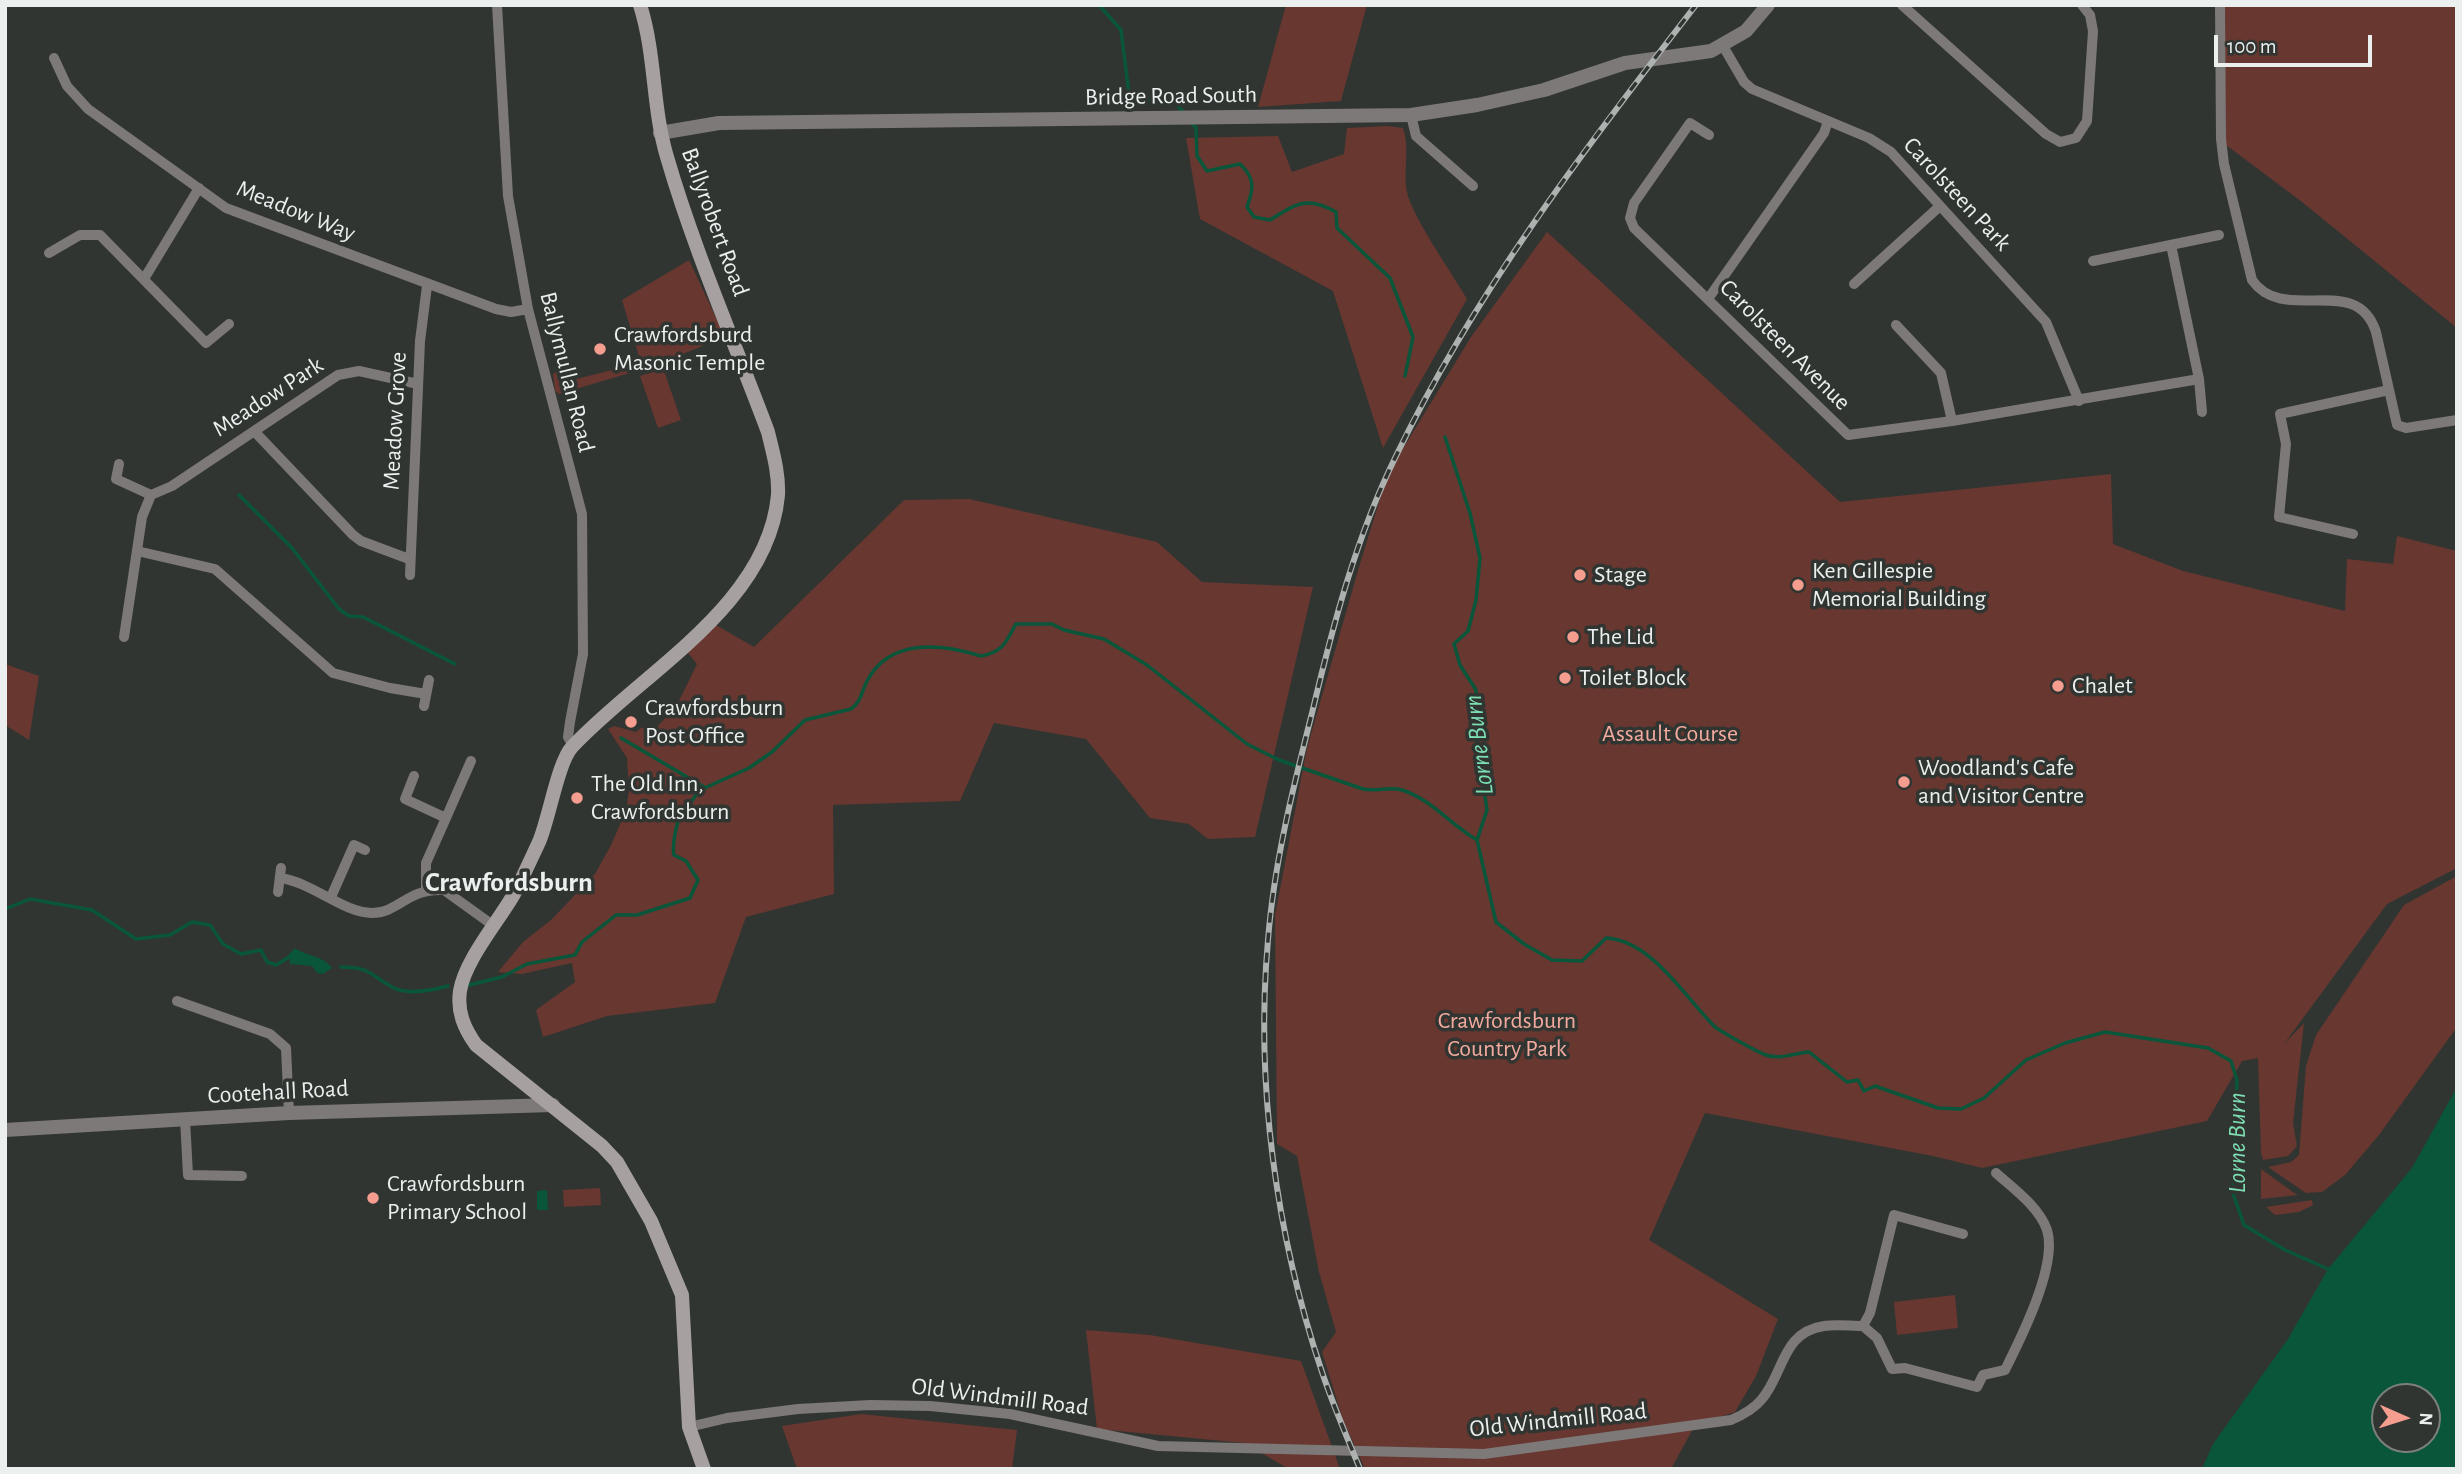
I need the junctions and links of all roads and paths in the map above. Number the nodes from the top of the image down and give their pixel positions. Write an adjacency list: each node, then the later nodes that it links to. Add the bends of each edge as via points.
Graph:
1 (497, 5): 24 (street, Ballymullan Road, via 505,179)
2 (639, 5): 11 (main road, Ballyrobert Road, via 651,50)
3 (1768, 5): 7 (street, via 1751,26)
4 (1902, 5): 5 (street, via 2060,142 2076,138 2087,121 2093,25)
5 (2082, 5)
6 (2220, 5): 29 (street, via 2221,139 2248,273 2257,287 2278,301 2338,299 2359,307 2374,325)
7 (1723, 46): 9 (street, Bridge Road South, via 1625,63 1477,106); 10 (street, Carolsteen Park, via 1752,89)
8 (54, 58): 14 (street, Meadow Way, via 67,86 88,109)
9 (1411, 115): 11 (street, Bridge Road South, via 719,124); 13 (street, via 1416,136)
10 (1828, 121): 15 (street, Carolsteen Park, via 1884,145); 23 (street)
11 (660, 133): 45 (main road, Ballyrobert Road, via 768,432 776,467 775,515 764,547 726,604)
12 (1709, 135): 23 (street, Carolsteen Avenue, via 1689,123 1634,203 1630,218 1637,232)
13 (1473, 186)
14 (199, 188): 20 (street); 22 (street, Meadow Way, via 226,208)
15 (1940, 206): 21 (street); 30 (street, Carolsteen Park, via 2046,322)
16 (2219, 235): 17 (street)
17 (2171, 245): 19 (street); 27 (street)
18 (49, 253): 20 (street, via 80,235 95,233)
19 (2093, 261)
20 (144, 279): 25 (street, via 206,343)
21 (1854, 284)
22 (427, 286): 24 (street, Meadow Way, via 495,309); 28 (street, Meadow Grove)
23 (1709, 299): 33 (street, Carolsteen Avenue, via 1848,435)
24 (528, 309): 45 (street, Ballymullan Road, via 582,514 583,654 568,737)
25 (229, 324)
26 (1896, 324): 33 (street, via 1941,373)
27 (2199, 379): 30 (street, Carolsteen Avenue); 31 (street)
28 (418, 384): 34 (street, Meadow Park, via 345,372); 39 (street, Meadow Grove)
29 (2389, 390): 32 (street, via 2395,423 2400,427); 37 (street, via 2280,414 2286,444 2279,517)
30 (2079, 401): 33 (street, Carolsteen Avenue)
31 (2202, 412)
32 (2457, 420)
33 (1952, 421)
34 (254, 431): 36 (street, Meadow Park); 39 (street, via 353,535)
35 (119, 464): 36 (street, via 116,479)
36 (151, 495): 38 (street, via 144,505)
37 (2353, 534)
38 (137, 551): 41 (street); 43 (street, via 215,569 333,673)
39 (410, 558): 40 (street, Meadow Grove)
40 (410, 575)
41 (124, 637)
42 (429, 680): 43 (street)
43 (426, 694): 44 (street)
44 (424, 706)
45 (573, 746): 53 (main road, via 566,755 543,832)
46 (471, 761): 48 (street)
47 (414, 776): 48 (street, via 403,803)
48 (446, 818): 50 (street, via 426,863)
49 (365, 850): 52 (street, via 349,843)
50 (426, 890): 52 (street, via 386,911 370,913); 53 (street, via 455,895)
51 (278, 891): 52 (street, via 281,873)
52 (331, 897)
53 (495, 926): 55 (main road, via 463,980 463,1024 476,1045)
54 (177, 1001): 56 (street, via 270,1034 286,1048)
55 (553, 1105): 56 (street, Cootehall Road); 63 (main road, via 617,1162 671,1264 682,1295)
56 (289, 1112): 57 (street, Cootehall Road)
57 (185, 1119): 58 (street, Cootehall Road); 60 (street, via 188,1175)
58 (5, 1130)
59 (1996, 1173): 62 (street, via 2031,1206 2049,1242 2032,1317 2005,1370 1983,1375 1977,1387 1905,1368 1892,1369 1877,1338)
60 (242, 1177)
61 (1963, 1234): 62 (street, via 1894,1215)
62 (1863, 1326): 63 (street, Old Windmill Road, via 1811,1329 1785,1352 1764,1398 1731,1420 1485,1454 1158,1446 1020,1416 930,1406 798,1409)
63 (689, 1427): 64 (main road)
64 (704, 1469)

